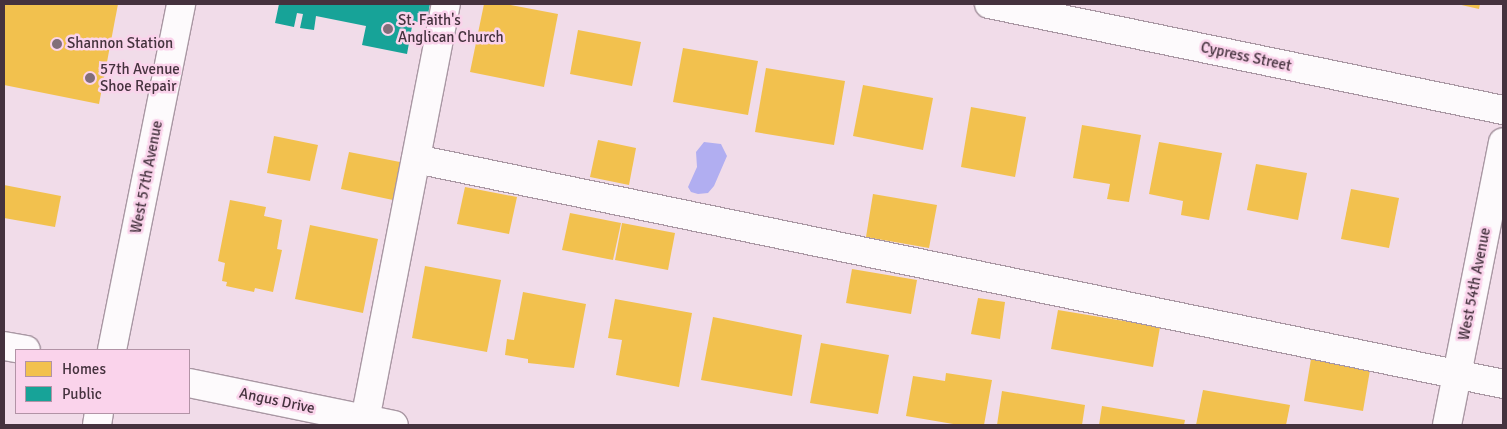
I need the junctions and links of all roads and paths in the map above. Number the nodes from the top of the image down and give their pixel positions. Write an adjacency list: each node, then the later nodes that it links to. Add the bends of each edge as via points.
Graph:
1 (181, 4): 9 (street, West 57th Avenue)
2 (446, 4): 6 (street)
3 (989, 4): 4 (street, Cypress Street)
4 (1503, 110)
5 (1503, 142): 10 (street, West 54th Avenue)
6 (416, 159): 10 (street); 13 (street)
7 (4, 346): 8 (street)
8 (20, 349)
9 (112, 349)
10 (1457, 375): 12 (street); 15 (street, West 54th Avenue)
11 (190, 383): 13 (street, Angus Drive)
12 (1503, 384)
13 (364, 422): 14 (street, Angus Drive)
14 (394, 425)
15 (1448, 425)

